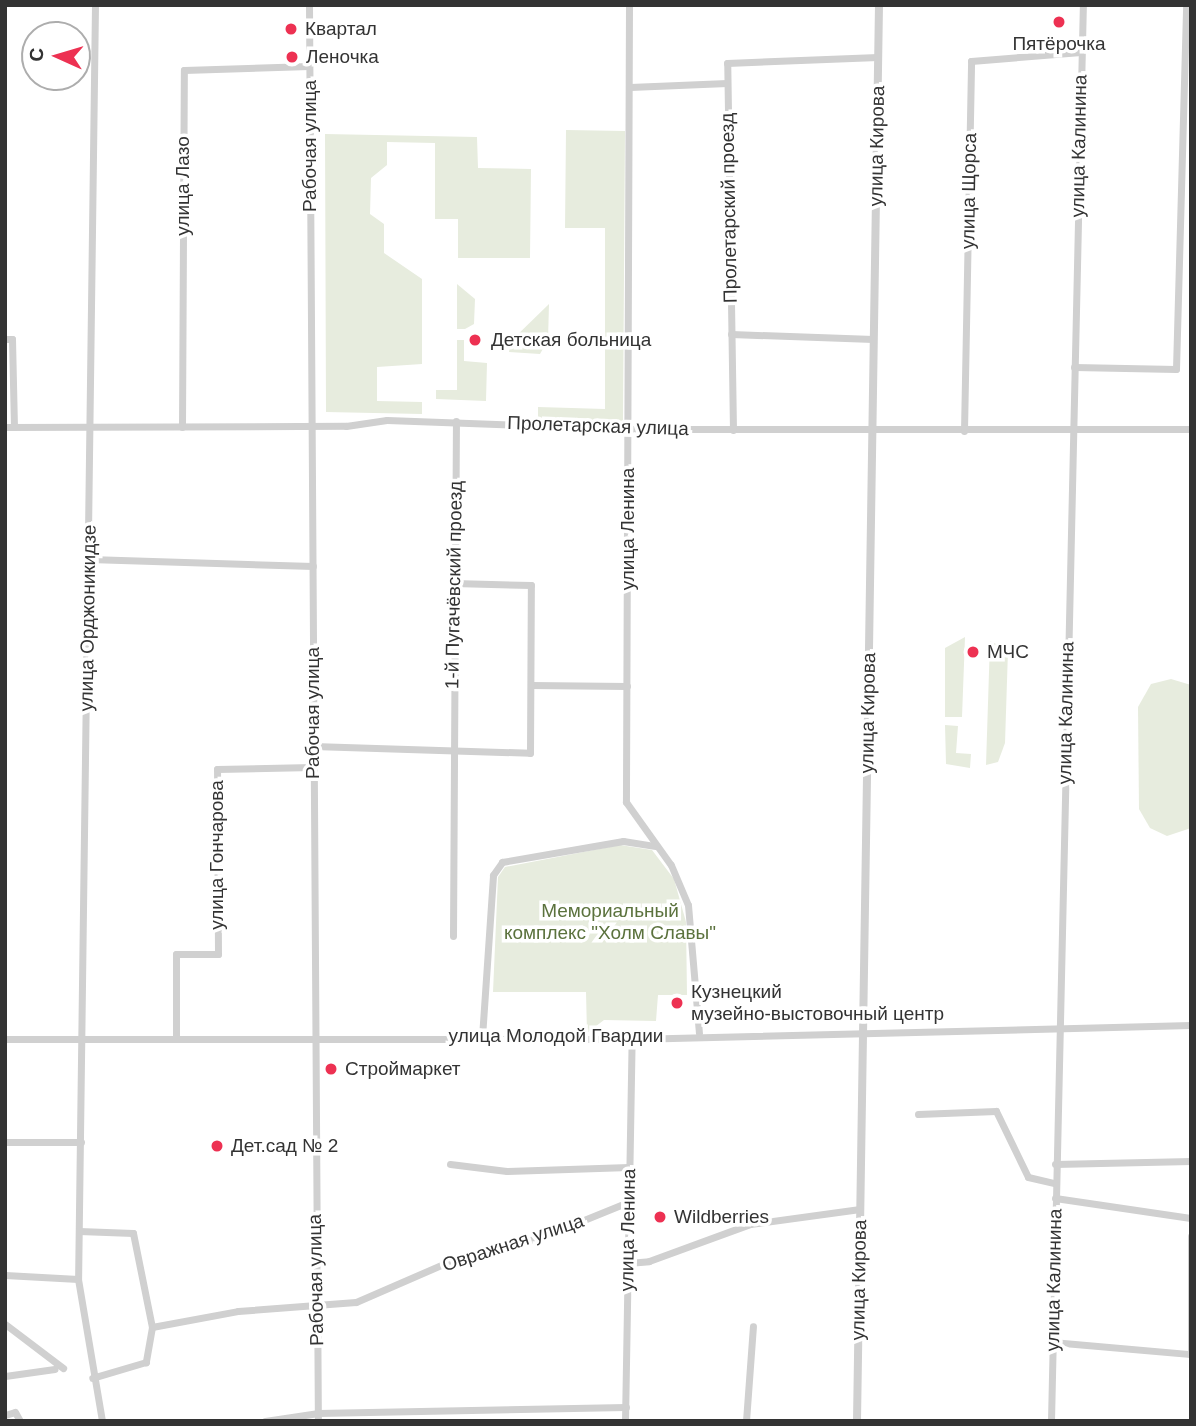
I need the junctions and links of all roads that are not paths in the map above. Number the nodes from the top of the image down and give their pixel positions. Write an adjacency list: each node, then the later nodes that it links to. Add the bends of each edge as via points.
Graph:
1 (95, 5): 20 (street, улица Орджоникидзе)
2 (309, 5): 9 (street, Рабочая улица)
3 (629, 5): 11 (street, улица Ленина)
4 (879, 5): 8 (street, улица Кирова)
5 (1083, 5): 7 (street, улица Калинина)
6 (1186, 5): 15 (street, via 1176,369)
7 (1081, 52): 15 (street, улица Калинина); 26 (street, улица Щорса, via 971,61)
8 (878, 57): 10 (street, via 727,63); 14 (street, улица Кирова)
9 (309, 66): 18 (street, Рабочая улица); 21 (street, улица Лазо, via 184,70)
10 (727, 83): 11 (street); 12 (street, Пролетарский проезд)
11 (630, 87): 22 (street, улица Ленина)
12 (731, 334): 14 (street); 24 (street, Пролетарский проезд)
13 (5, 339): 19 (street, via 12,340)
14 (873, 339): 25 (street, улица Кирова)
15 (1074, 367): 27 (street, улица Калинина)
16 (456, 421): 18 (street, Пролетарская улица); 22 (street, Пролетарская улица); 30 (street, 1-й Пугачёвский проезд)
17 (5, 426): 19 (street, Пролетарская улица)
18 (311, 426): 21 (street, Пролетарская улица); 29 (street, Рабочая улица)
19 (14, 427): 20 (street, Пролетарская улица)
20 (92, 427): 21 (street, Пролетарская улица); 28 (street, улица Орджоникидзе)
21 (182, 427)
22 (629, 429): 24 (street, Пролетарская улица); 32 (street, улица Ленина)
23 (1191, 429): 27 (street, Пролетарская улица)
24 (733, 430): 25 (street, Пролетарская улица)
25 (872, 430): 26 (street, Пролетарская улица); 40 (street, улица Кирова)
26 (964, 430): 27 (street, Пролетарская улица)
27 (1072, 431): 39 (street, улица Калинина)
28 (89, 559): 29 (street); 43 (street, улица Орджоникидзе)
29 (313, 566): 33 (street, Рабочая улица)
30 (453, 583): 31 (street, via 531,585); 34 (street, 1-й Пугачёвский проезд)
31 (531, 685): 32 (street); 34 (street, via 530,753)
32 (627, 686): 36 (street, улица Ленина, via 626,802)
33 (313, 746): 34 (street); 35 (street, Рабочая улица)
34 (452, 750): 37 (street, 1-й Пугачёвский проезд)
35 (313, 767): 44 (street, улица Гончарова, via 217,769 218,954 176,954); 45 (street, Рабочая улица)
36 (656, 846): 41 (street, улица Ленина, via 688,905); 42 (street, via 623,841 502,862 493,875)
37 (453, 936)
38 (1191, 1025): 39 (street, улица Молодой Гвардии)
39 (1059, 1027): 40 (street, улица Молодой Гвардии); 53 (street, улица Калинина)
40 (864, 1032): 41 (street, улица Молодой Гвардии); 58 (street, улица Кирова)
41 (699, 1033): 47 (street, улица Молодой Гвардии)
42 (482, 1037): 45 (street, улица Молодой Гвардии); 47 (street, улица Молодой Гвардии)
43 (83, 1038): 44 (street, улица Молодой Гвардии); 46 (street, улица Молодой Гвардии); 50 (street, улица Орджоникидзе)
44 (176, 1038): 45 (street, улица Молодой Гвардии)
45 (316, 1038): 65 (street, Рабочая улица)
46 (5, 1039)
47 (632, 1040): 54 (street, улица Ленина)
48 (918, 1114): 55 (street, via 996,1111 1028,1177)
49 (5, 1142): 50 (street)
50 (81, 1142): 60 (street, улица Орджоникидзе)
51 (1191, 1161): 53 (street)
52 (450, 1164): 54 (street, via 507,1171)
53 (1055, 1164): 55 (street, улица Калинина)
54 (629, 1167): 57 (street, улица Ленина)
55 (1055, 1183): 56 (street, улица Калинина)
56 (1055, 1198): 59 (street); 69 (street, улица Калинина)
57 (628, 1202): 62 (street, улица Ленина); 65 (street, Овражная улица, via 542,1237 457,1258 356,1302)
58 (860, 1209): 62 (street, via 750,1224 649,1261); 81 (street, улица Кирова)
59 (1191, 1217)
60 (79, 1231): 64 (street, улица Орджоникидзе); 68 (street, via 134,1233)
61 (1191, 1236): 70 (street)
62 (628, 1263): 73 (street, улица Ленина)
63 (5, 1275): 64 (street)
64 (78, 1279): 72 (street, улица Орджоникидзе)
65 (316, 1304): 68 (street, Овражная улица); 75 (street, Рабочая улица)
66 (5, 1324): 71 (street, via 59,1368)
67 (753, 1326): 80 (street)
68 (152, 1327): 72 (street, via 146,1362)
69 (1052, 1342): 70 (street); 82 (street, улица Калинина)
70 (1190, 1355)
71 (5, 1376)
72 (93, 1378): 77 (street, улица Орджоникидзе)
73 (626, 1407): 75 (street); 79 (street, улица Ленина)
74 (5, 1415): 76 (street, via 15,1412)
75 (318, 1417): 78 (street)
76 (20, 1421)
77 (102, 1421)
78 (265, 1421)
79 (625, 1421)
80 (746, 1421)
81 (857, 1421)
82 (1051, 1421)

